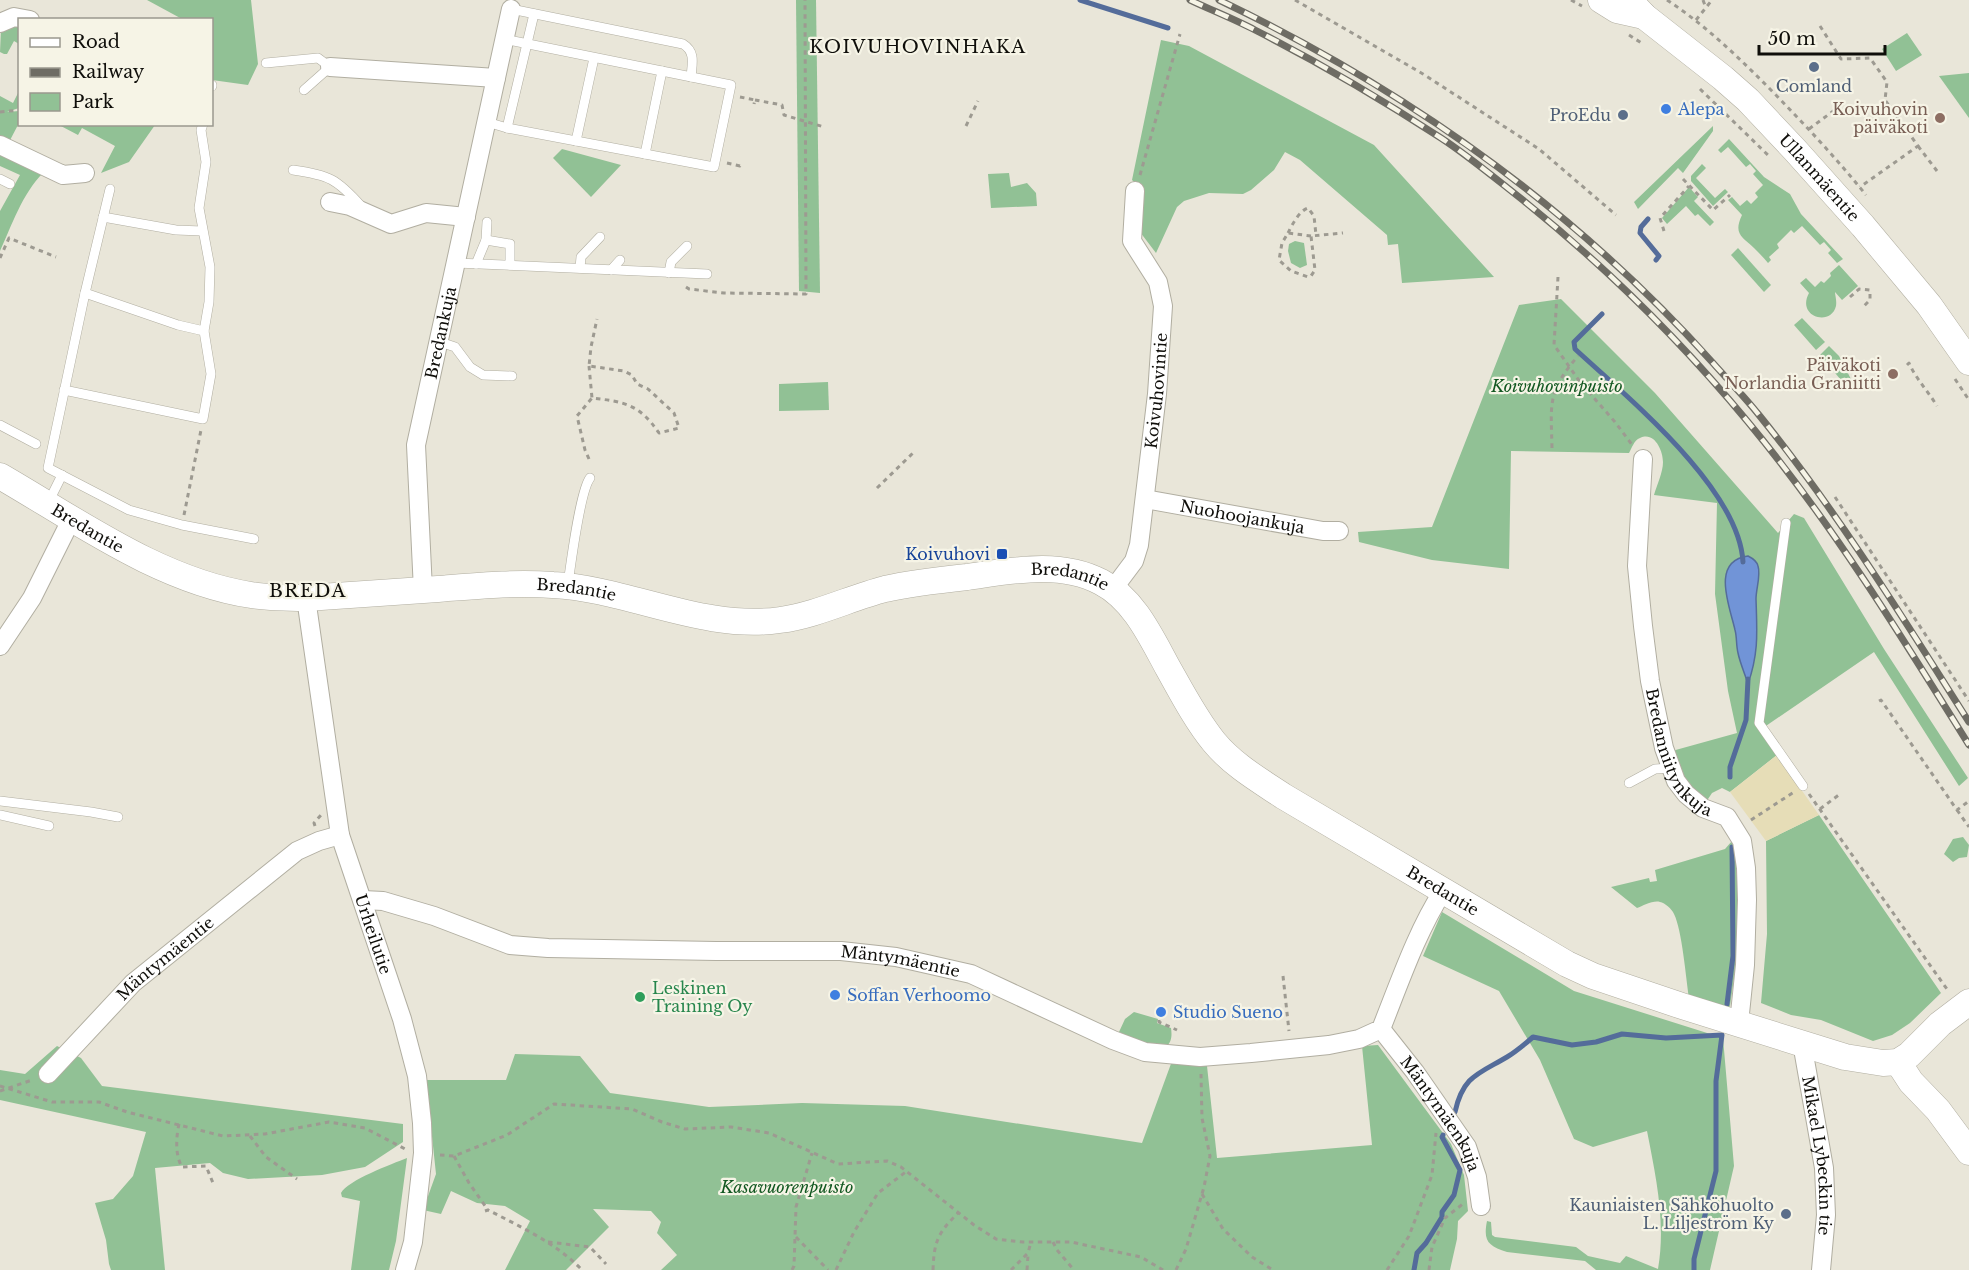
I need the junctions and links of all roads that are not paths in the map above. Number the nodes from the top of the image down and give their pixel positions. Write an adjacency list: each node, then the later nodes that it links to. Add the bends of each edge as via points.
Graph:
1 (1594, 4): 2 (street, Ullanmäentie, via 1617,10)
2 (1636, 8): 48 (street, Ullanmäentie, via 1717,72 1795,150 1929,305)
3 (511, 9): 4 (lane); 7 (street, Bredankuja)
4 (534, 14): 8 (lane); 13 (lane, via 683,44 693,57)
5 (19, 18): 6 (street)
6 (0, 24)
7 (504, 39): 8 (lane); 14 (street, Bredankuja)
8 (526, 44): 9 (lane); 18 (lane)
9 (594, 58): 12 (lane); 19 (lane)
10 (266, 63): 11 (lane, via 318,58)
11 (330, 67): 14 (street); 15 (lane)
12 (662, 71): 13 (lane); 21 (lane)
13 (691, 77): 21 (lane, via 731,85 714,167)
14 (496, 78): 16 (street, Bredankuja)
15 (304, 90)
16 (487, 122): 18 (lane); 31 (street, Bredankuja)
17 (202, 126): 33 (lane, via 206,162 199,208)
18 (507, 128): 19 (lane)
19 (576, 141): 21 (lane)
20 (0, 145): 23 (street, via 63,175)
21 (645, 154)
22 (293, 170): 29 (lane, via 336,181)
23 (85, 173)
24 (0, 179): 25 (lane)
25 (10, 184)
26 (110, 189): 30 (lane)
27 (1135, 191): 57 (street, Koivuhovintie, via 1132,241 1158,282 1163,306)
28 (330, 202): 29 (street)
29 (367, 213): 31 (street, via 391,224 426,213)
30 (103, 216): 33 (lane); 45 (lane)
31 (466, 217): 38 (street, Bredankuja)
32 (487, 222): 35 (lane)
33 (202, 231): 46 (lane, via 210,267)
34 (600, 237): 41 (lane, via 581,257)
35 (486, 240): 39 (lane); 40 (lane, via 510,244)
36 (687, 246): 43 (lane, via 671,262)
37 (620, 260): 42 (lane)
38 (456, 263): 39 (lane); 47 (street, Bredankuja)
39 (476, 264): 40 (lane)
40 (510, 266): 41 (lane)
41 (580, 268): 42 (lane)
42 (611, 270): 43 (lane)
43 (669, 273): 44 (lane)
44 (707, 274)
45 (85, 293): 46 (lane); 50 (lane)
46 (204, 331): 50 (lane, via 211,374 203,419)
47 (437, 341): 49 (lane, via 455,347 470,367 483,375); 65 (street, Bredankuja, via 416,445)
48 (1961, 370)
49 (512, 376)
50 (64, 390): 54 (lane, via 48,468)
51 (0, 425): 52 (lane)
52 (36, 444)
53 (1643, 459): 68 (street, Bredanniitynkuja, via 1637,566 1650,681)
54 (62, 475): 58 (lane); 62 (lane, via 129,510)
55 (0, 476): 58 (street, Bredantie)
56 (590, 478): 63 (lane)
57 (1145, 499): 61 (street, Nuohoojankuja); 64 (street, Koivuhovintie, via 1134,561)
58 (48, 503): 59 (street, Bredantie)
59 (72, 518): 66 (street, Bredantie, via 175,574 252,596); 67 (street, via 32,598)
60 (1786, 523): 70 (lane, via 1759,723)
61 (1339, 531)
62 (254, 539)
63 (567, 586): 64 (street, Bredantie, via 697,615 750,622 808,615 921,582 1026,570 1070,571); 65 (street, Bredantie, via 490,585)
64 (1113, 589): 76 (street, Bredantie, via 1148,631 1202,725 1227,756 1283,796)
65 (423, 590): 66 (street, Bredantie)
66 (306, 597): 75 (street, Urheilutie)
67 (0, 646)
68 (1671, 768): 69 (lane, via 1655,770); 79 (street, Bredanniitynkuja, via 1686,794 1703,808 1726,817 1742,841 1747,900)
69 (1629, 783)
70 (1803, 786)
71 (0, 801): 73 (lane)
72 (0, 815): 74 (lane)
73 (118, 817)
74 (49, 826)
75 (340, 835): 77 (street, Urheilutie); 83 (street, Mäntymäentie, via 297,851 133,983)
76 (1443, 891): 79 (street, Bredantie, via 1575,968); 80 (street)
77 (363, 900): 80 (street, Mäntymäentie, via 383,901 434,916 510,945 841,951 896,957 971,974 1145,1052 1200,1057 1329,1045 1359,1039); 86 (street, Urheilutie, via 417,1076 422,1123 417,1148 413,1242)
78 (1959, 998): 82 (street, via 1940,1024)
79 (1739, 1023): 81 (street, Bredantie)
80 (1381, 1029): 85 (street, Mäntymäenkuja, via 1467,1147)
81 (1802, 1043): 82 (street, Bredantie, via 1845,1057); 87 (street, Mikael Lybeckin tie, via 1824,1168 1826,1215)
82 (1898, 1062): 84 (street)
83 (48, 1074)
84 (1969, 1152)
85 (1480, 1198)
86 (405, 1270)
87 (1821, 1270)

